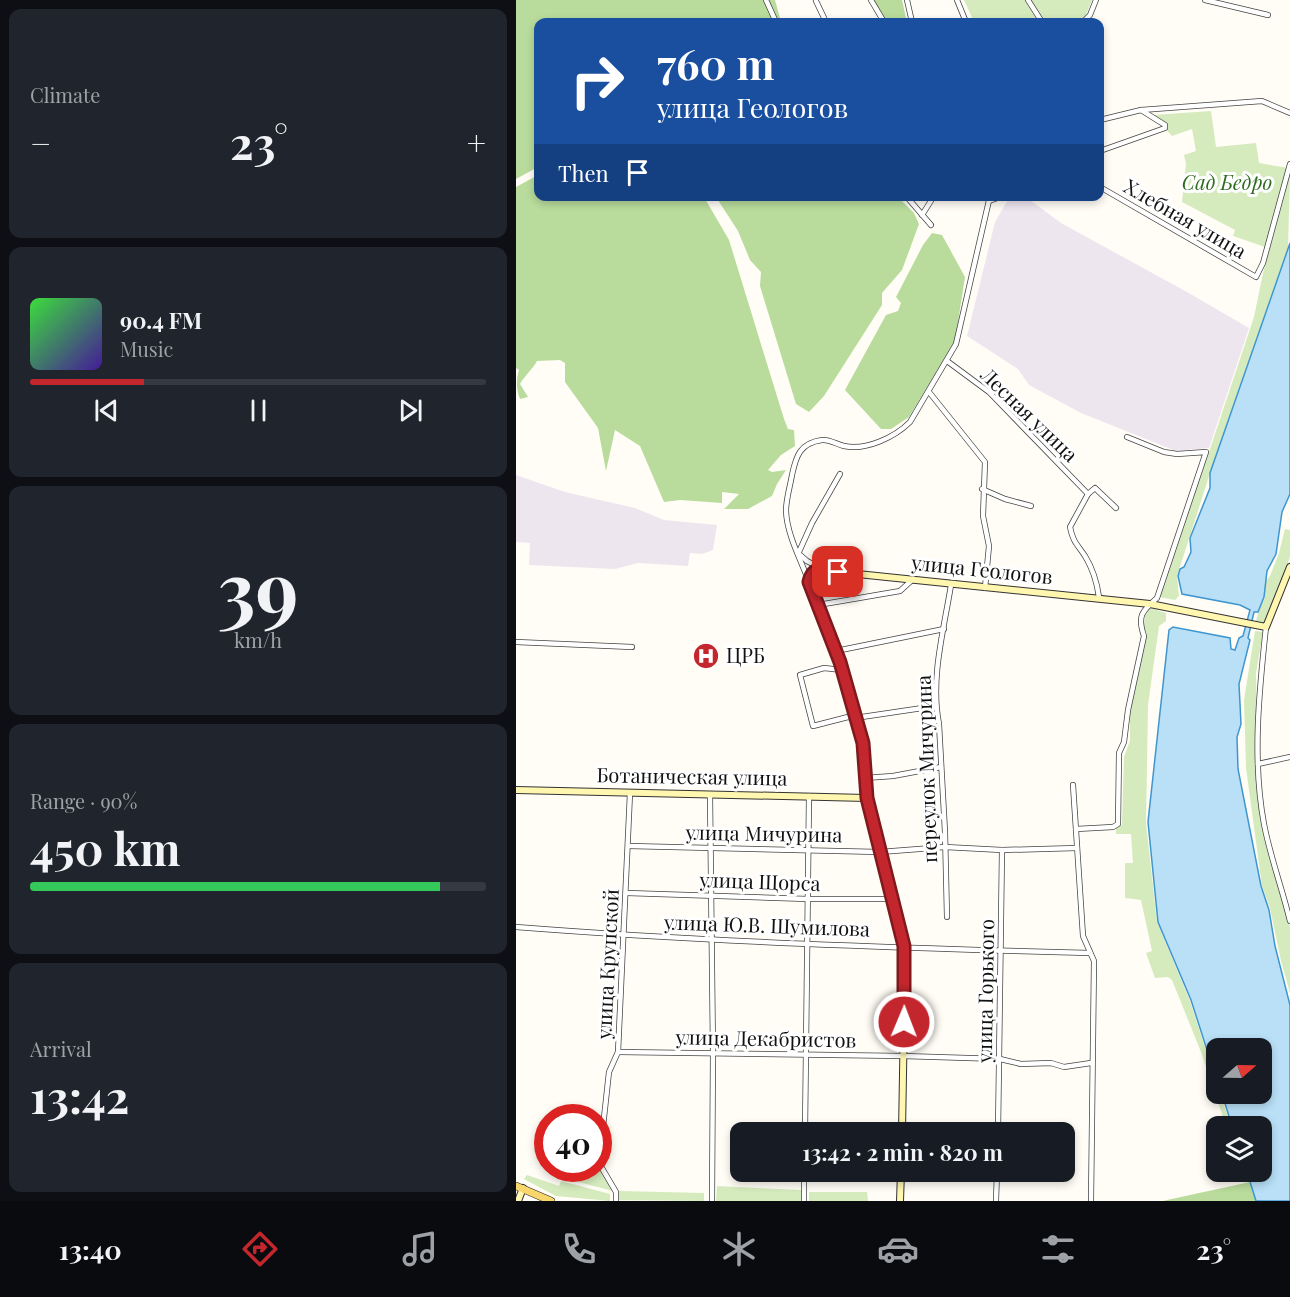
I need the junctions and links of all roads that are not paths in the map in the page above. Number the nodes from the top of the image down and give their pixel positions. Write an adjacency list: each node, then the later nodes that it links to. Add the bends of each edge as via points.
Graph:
1 (766, 0): 10 (street)
2 (871, 0): 12 (street)
3 (907, 0): 13 (street)
4 (957, 0): 14 (street)
5 (1028, 0): 15 (street)
6 (1096, 0): 16 (street)
7 (1205, 0): 9 (street)
8 (816, 1): 11 (street)
9 (1268, 15)
10 (774, 18)
11 (824, 18)
12 (882, 18)
13 (911, 18)
14 (964, 18)
15 (1039, 18)
16 (1087, 18)
17 (1141, 110): 18 (street, via 1262,102); 19 (street); 20 (street, via 1165,128)
18 (1290, 113)
19 (1104, 119)
20 (1104, 150)
21 (1290, 164): 22 (street, Хлебная улица, via 1256,278)
22 (1104, 190)
23 (910, 201): 26 (street)
24 (931, 201): 26 (street)
25 (989, 201): 28 (street, via 960,331)
26 (922, 215): 27 (street)
27 (931, 225)
28 (946, 361): 29 (street); 33 (street, Лесная улица, via 989,392)
29 (929, 393): 32 (street, via 985,462); 36 (street, via 910,422 886,439 845,447 825,440 800,449 786,513)
30 (1127, 437): 44 (street, via 1164,452 1206,452 1157,598)
31 (840, 474): 36 (street)
32 (982, 489): 34 (street); 42 (street, via 989,546)
33 (1088, 494): 35 (street, Лесная улица, via 1095,488); 43 (street, via 1070,527 1073,540 1090,564)
34 (1031, 506)
35 (1116, 508)
36 (798, 554): 38 (street); 40 (street)
37 (1290, 567): 46 (street)
38 (822, 569): 39 (street, улица Геологов); 40 (street, via 813,572)
39 (912, 580): 41 (street, улица Геологов); 45 (street, via 900,591)
40 (809, 582): 45 (street)
41 (951, 585): 42 (street, улица Геологов); 47 (street, переулок Мичурина)
42 (985, 588): 43 (street, улица Геологов)
43 (1099, 597): 44 (street, улица Геологов)
44 (1150, 604): 46 (street, улица Геологов); 64 (street, via 1143,611 1140,624 1144,636 1119,753 1118,824)
45 (818, 606): 50 (street)
46 (1263, 627): 55 (street)
47 (944, 629): 50 (street); 52 (street, переулок Мичурина)
48 (516, 642): 49 (street)
49 (632, 647)
50 (836, 651): 51 (street)
51 (842, 670): 53 (street); 53 (street, via 824,668 800,675 813,726)
52 (936, 706): 53 (street); 56 (street, переулок Мичурина)
53 (855, 718): 57 (street, via 863,743)
54 (1290, 757): 55 (street)
55 (1258, 764): 77 (street, via 1264,824)
56 (941, 767): 57 (street); 66 (street, переулок Мичурина)
57 (865, 778): 63 (street)
58 (1073, 785): 64 (street)
59 (516, 790): 60 (street, Ботаническая улица)
60 (630, 793): 61 (street, Ботаническая улица); 65 (street, улица Крупской)
61 (710, 795): 62 (street, Ботаническая улица); 67 (street)
62 (809, 796): 63 (street, Ботаническая улица); 70 (street)
63 (867, 798): 71 (street)
64 (1076, 829): 68 (street)
65 (629, 846): 67 (street, улица Мичурина); 72 (street, улица Крупской)
66 (945, 847): 69 (street, улица Мичурина); 71 (street, улица Мичурина); 76 (street, переулок Мичурина)
67 (711, 848): 70 (street, улица Мичурина); 73 (street)
68 (1077, 849): 69 (street, улица Мичурина); 84 (street, via 1083,936)
69 (1002, 850): 83 (street, улица Горького)
70 (809, 851): 71 (street, улица Мичурина); 74 (street)
71 (880, 852): 75 (street)
72 (627, 893): 73 (street, улица Щорса); 79 (street, улица Крупской)
73 (711, 895): 74 (street, улица Щорса); 80 (street)
74 (808, 899): 75 (street, улица Щорса); 81 (street)
75 (892, 899): 82 (street)
76 (947, 917)
77 (1290, 918)
78 (516, 927): 79 (street, улица Ю.В. Шумилова)
79 (625, 936): 80 (street, улица Ю.В. Шумилова); 85 (street, улица Крупской)
80 (711, 939): 81 (street, улица Ю.В. Шумилова); 86 (street)
81 (807, 944): 82 (street, улица Ю.В. Шумилова); 87 (street)
82 (904, 946): 83 (street, улица Ю.В. Шумилова); 88 (street)
83 (1002, 951): 84 (street, улица Ю.В. Шумилова); 89 (street, улица Горького)
84 (1090, 953): 90 (street, via 1094,961)
85 (618, 1052): 86 (street, улица Декабристов); 100 (street, улица Крупской, via 609,1072 599,1163 616,1191)
86 (713, 1053): 87 (street, улица Декабристов); 101 (street)
87 (807, 1055): 88 (street, улица Декабристов); 91 (street)
88 (903, 1056): 89 (street, улица Декабристов); 92 (street)
89 (1000, 1059): 90 (street, улица Декабристов, via 1064,1067); 93 (street, улица Горького)
90 (1091, 1063): 105 (street)
91 (805, 1122)
92 (902, 1122)
93 (998, 1122)
94 (804, 1182): 102 (street)
95 (901, 1182): 103 (street)
96 (997, 1182): 104 (street)
97 (518, 1185): 98 (street); 99 (main road)
98 (518, 1201)
99 (551, 1201)
100 (616, 1201)
101 (712, 1201)
102 (804, 1201)
103 (900, 1201)
104 (996, 1201)
105 (1091, 1201)

